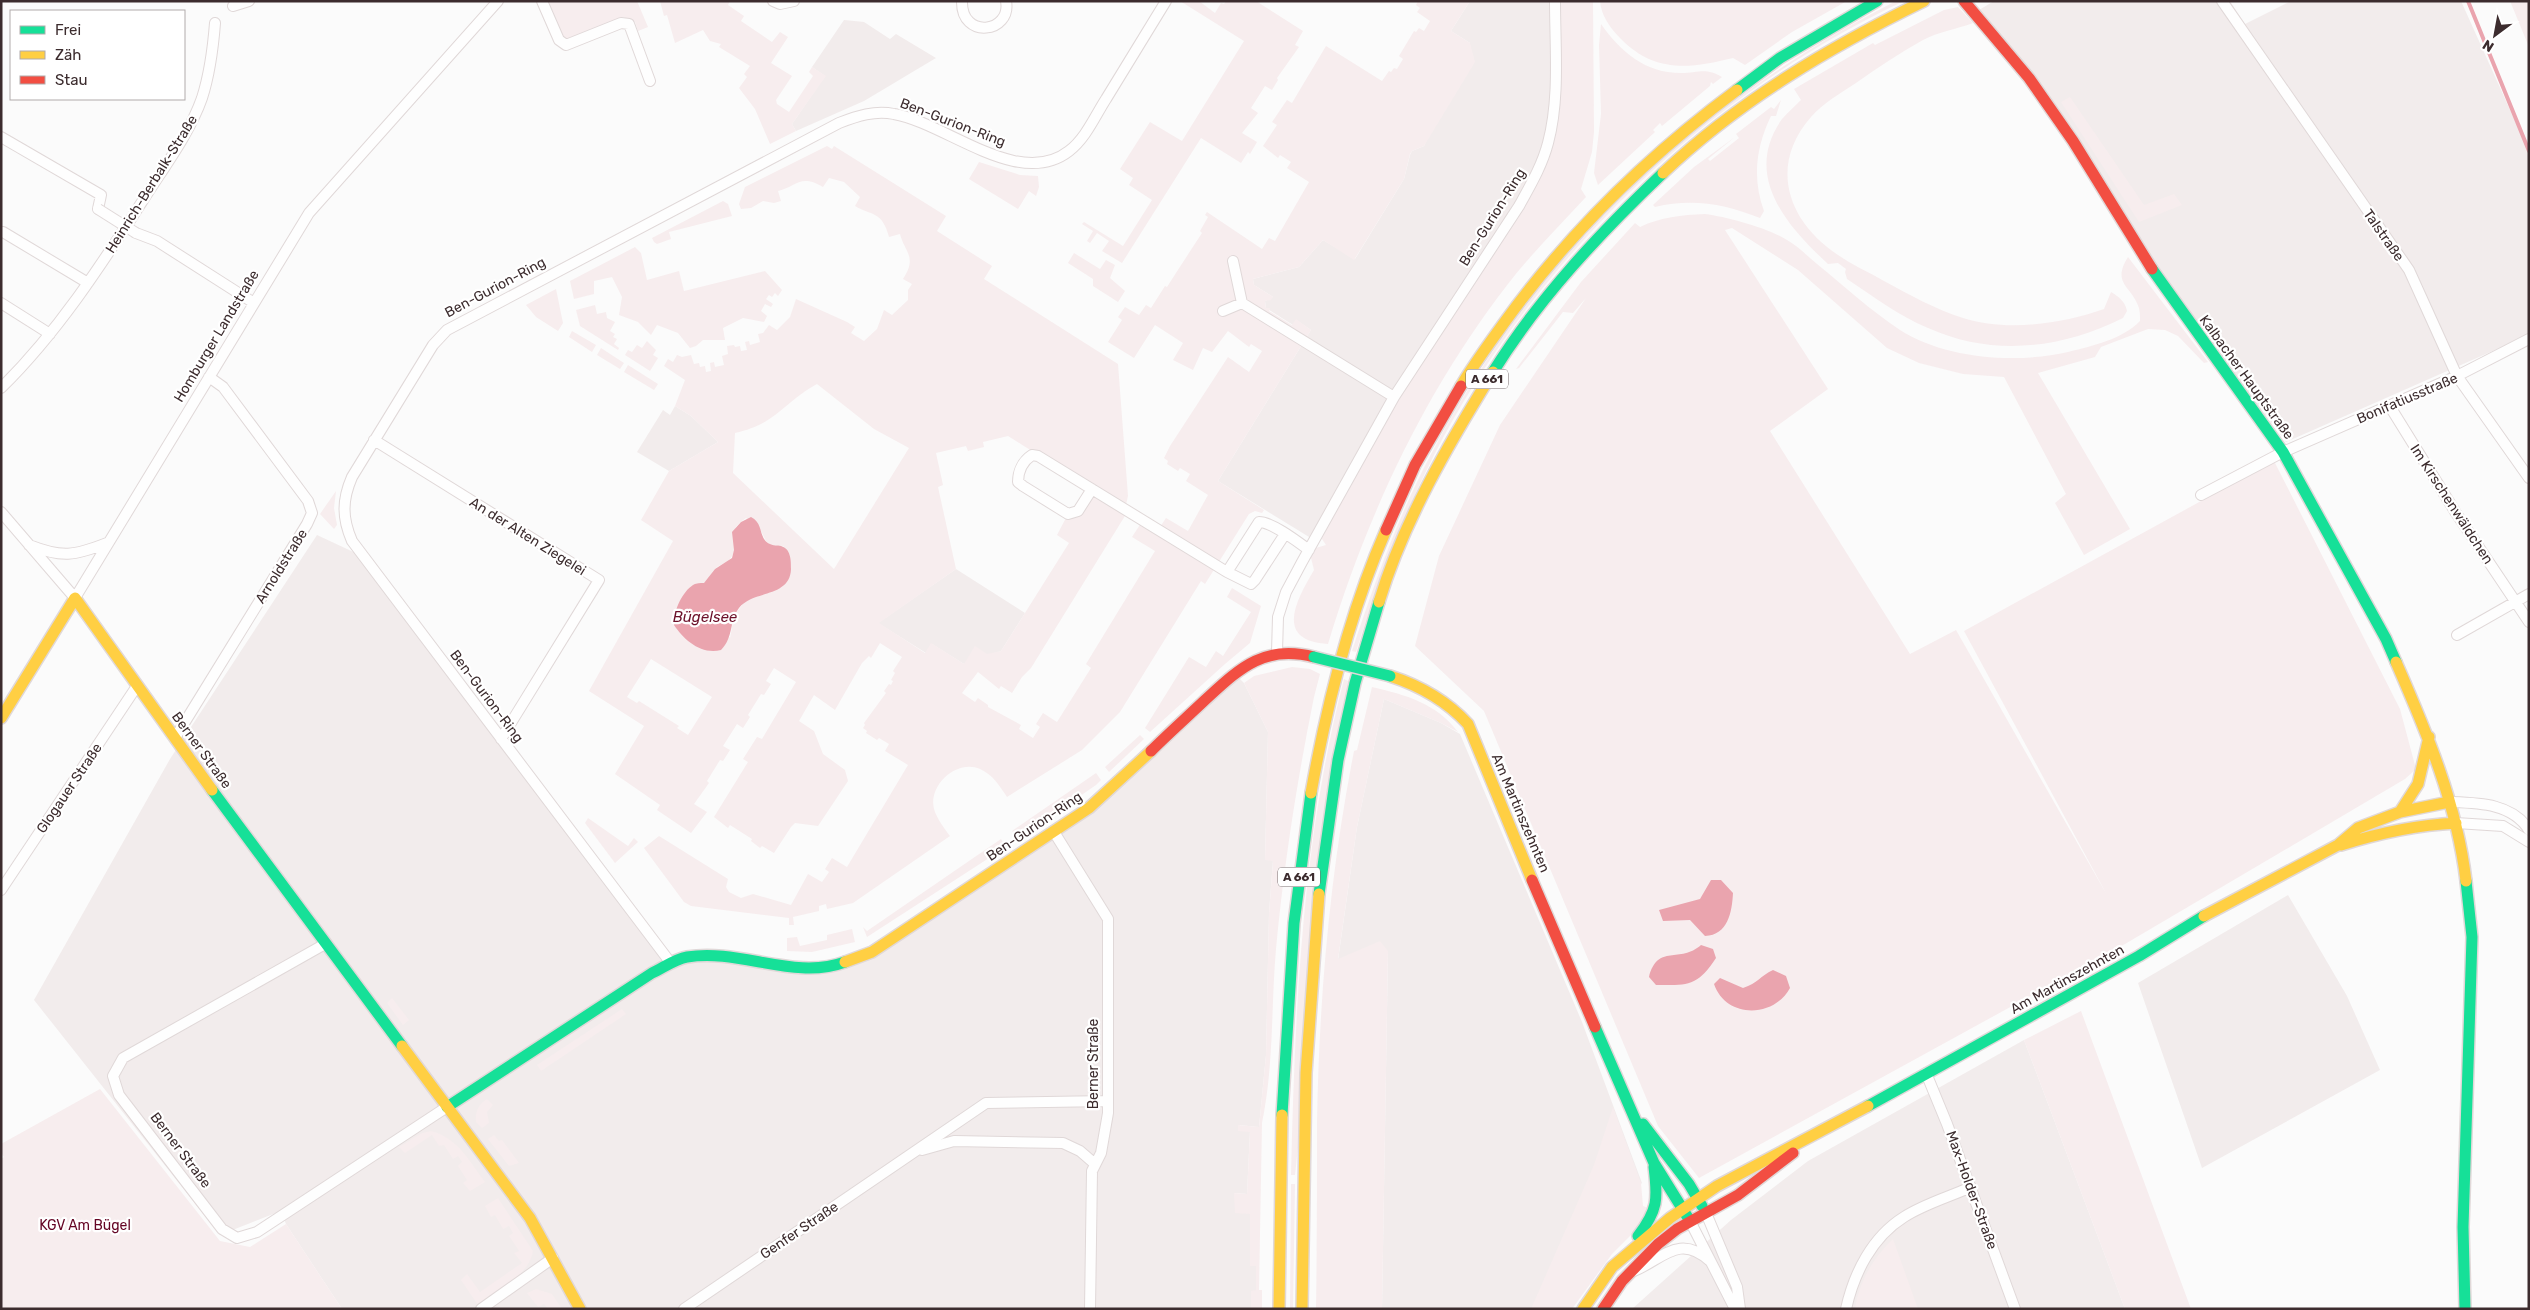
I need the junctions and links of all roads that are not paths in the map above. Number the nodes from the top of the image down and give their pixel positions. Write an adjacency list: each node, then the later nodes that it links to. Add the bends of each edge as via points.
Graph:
1 (249, 1): 14 (street)
2 (498, 1): 22 (street, Homburger Landstraße, via 309,214)
3 (542, 1): 16 (street, via 558,40 566,45 621,23 628,24)
4 (773, 1): 5 (street, via 780,4)
5 (794, 1)
6 (962, 1): 7 (street, via 967,21 978,28 987,28 1002,20)
7 (1006, 1)
8 (1166, 1): 32 (street, Ben-Gurion-Ring, via 1087,130 1062,155 1042,163 1026,164 895,114 866,114 839,123 447,330 433,344)
9 (1555, 1): 30 (street, Ben-Gurion-Ring, via 1554,109 1548,144 1537,173 1519,206)
10 (1878, 1): 85 (main road, A 661, via 1830,26 1720,100 1664,145 1598,208 1554,255 1502,321 1442,414 1411,471 1364,584 1334,676 1308,819 1294,926 1284,1090)
11 (1924, 1): 86 (main road, A 661, via 1830,50 1750,101 1625,207 1519,332 1476,397 1426,487 1383,593 1355,681 1327,822 1306,1052)
12 (1964, 1): 33 (main road, Kalbacher Hauptstraße, via 2028,78 2073,141 2132,240)
13 (2222, 1): 27 (street, Talstraße, via 2409,270)
14 (233, 6)
15 (216, 23): 20 (street, Heinrich-Berbalk-Straße, via 208,76 193,118)
16 (650, 81)
17 (1, 136): 22 (street, bridge, via 101,195 98,209 157,241)
18 (3, 232): 20 (street)
19 (1233, 261): 23 (street)
20 (88, 283): 25 (street, Heinrich-Berbalk-Straße)
21 (1, 303): 25 (street)
22 (254, 303): 28 (street, Homburger Landstraße)
23 (1242, 303): 24 (street); 30 (street)
24 (1223, 311)
25 (50, 334): 29 (street, Heinrich-Berbalk-Straße)
26 (2529, 339): 27 (street, Bonifatiusstraße)
27 (2457, 376): 31 (street, Bonifatiusstraße); 34 (street, Talstraße)
28 (210, 377): 39 (street, Homburger Landstraße); 52 (street, Arnoldstraße, via 223,387 308,501 312,513)
29 (1, 388)
30 (1394, 398): 41 (street, Ben-Gurion-Ring)
31 (2389, 405): 33 (street, Bonifatiusstraße); 45 (street, Im Kirschenwäldchen, via 2456,514)
32 (374, 440): 53 (street, Ben-Gurion-Ring, via 347,488 343,512 345,526 362,556); 53 (street, An der Alten Ziegelei, via 599,580)
33 (2283, 452): 36 (street, Bonifatiusstraße); 51 (main road, Kalbacher Hauptstraße, via 2386,639)
34 (2529, 478)
35 (1092, 489): 35 (street, via 1038,456 1032,455 1027,459 1018,474 1018,482 1068,514 1078,511); 42 (street)
36 (2201, 494)
37 (1, 512): 40 (street)
38 (1284, 534): 41 (street); 42 (street, via 1256,580 1250,584); 42 (street, via 1260,522)
39 (107, 543): 40 (street, via 74,555 51,554); 44 (street, Homburger Landstraße)
40 (27, 544): 44 (street)
41 (1309, 550): 48 (street, Ben-Gurion-Ring, via 1286,592 1278,617)
42 (1227, 572)
43 (2529, 594): 45 (street)
44 (75, 598): 49 (main road, Berner Straße); 50 (main road, Homburger Landstraße)
45 (2516, 601): 46 (street, Im Kirschenwäldchen); 47 (street)
46 (2529, 622)
47 (2457, 635)
48 (1277, 652): 58 (main road, Ben-Gurion-Ring, via 1261,656 1234,672 1105,796); 66 (main road, Am Martinszehnten, bridge, via 1300,652 1419,686 1439,696 1468,724 1548,919)
49 (137, 686): 52 (main road, Berner Straße); 61 (street, Glogauer Straße)
50 (1, 718)
51 (2429, 737): 54 (main road, Kalbacher Hauptstraße); 55 (main road, via 2418,784)
52 (174, 738): 62 (main road, Berner Straße)
53 (501, 739): 63 (street, Ben-Gurion-Ring)
54 (2450, 802): 55 (main road, Am Martinszehnten); 56 (main road, Kalbacher Hauptstraße); 57 (street, via 2502,808 2523,821)
55 (2400, 812): 60 (main road, Am Martinszehnten, via 2358,828)
56 (2456, 823): 59 (street, via 2503,826); 60 (main road, Am Martinszehnten, via 2380,833); 93 (main road, Kalbacher Hauptstraße, via 2472,937 2463,1227)
57 (2529, 830)
58 (1054, 832): 63 (main road, Ben-Gurion-Ring, via 884,945 857,959 808,969 722,955 684,957); 65 (street, Berner Straße, via 1108,919)
59 (2529, 842)
60 (2338, 846): 64 (main road, Am Martinszehnten, via 2221,906 2139,956)
61 (1, 890)
62 (325, 944): 67 (main road, Berner Straße); 67 (street, Berner Straße, via 123,1058 113,1076 119,1095 222,1229 237,1238 257,1232)
63 (670, 962): 67 (main road, Ben-Gurion-Ring)
64 (1926, 1073): 68 (main road, Am Martinszehnten); 72 (street, Max-Holder-Straße)
65 (1108, 1101): 69 (street, Genfer Straße, via 986,1103); 71 (street, Berner Straße, via 1101,1153)
66 (1630, 1105): 70 (main road, Am Martinszehnten); 73 (main road, Am Martinszehnten)
67 (447, 1107): 77 (main road, Berner Straße, via 530,1218)
68 (1811, 1138): 73 (main road, Am Martinszehnten); 75 (main road, Am Martinszehnten, via 1738,1194)
69 (913, 1152): 71 (street, Genfer Straße, via 954,1141 1063,1143 1080,1151); 83 (street, Genfer Straße)
70 (1654, 1163): 74 (main road, Am Martinszehnten); 79 (main road, via 1658,1198 1655,1213)
71 (1095, 1164): 84 (street, Berner Straße, via 1092,1171)
72 (1971, 1187): 91 (street, via 1904,1216 1894,1225 1862,1260); 92 (street, Max-Holder-Straße)
73 (1698, 1198): 74 (main road, Am Martinszehnten); 75 (main road)
74 (1683, 1208): 76 (main road); 79 (main road, Am Martinszehnten)
75 (1706, 1213): 76 (main road, Am Martinszehnten); 90 (street, via 1736,1287)
76 (1690, 1221): 78 (street); 80 (main road, Am Martinszehnten, via 1658,1244)
77 (553, 1258): 81 (street); 82 (main road, Berner Straße)
78 (1712, 1263): 80 (street, via 1701,1254 1682,1247 1666,1252); 89 (street)
79 (1612, 1267): 87 (main road, Am Martinszehnten)
80 (1629, 1273): 88 (main road, Am Martinszehnten)
81 (481, 1309)
82 (580, 1309)
83 (684, 1309)
84 (1090, 1309)
85 (1279, 1309)
86 (1302, 1309)
87 (1583, 1309)
88 (1603, 1309)
89 (1735, 1309)
90 (1740, 1309)
91 (1846, 1309)
92 (2015, 1309)
93 (2465, 1309)

